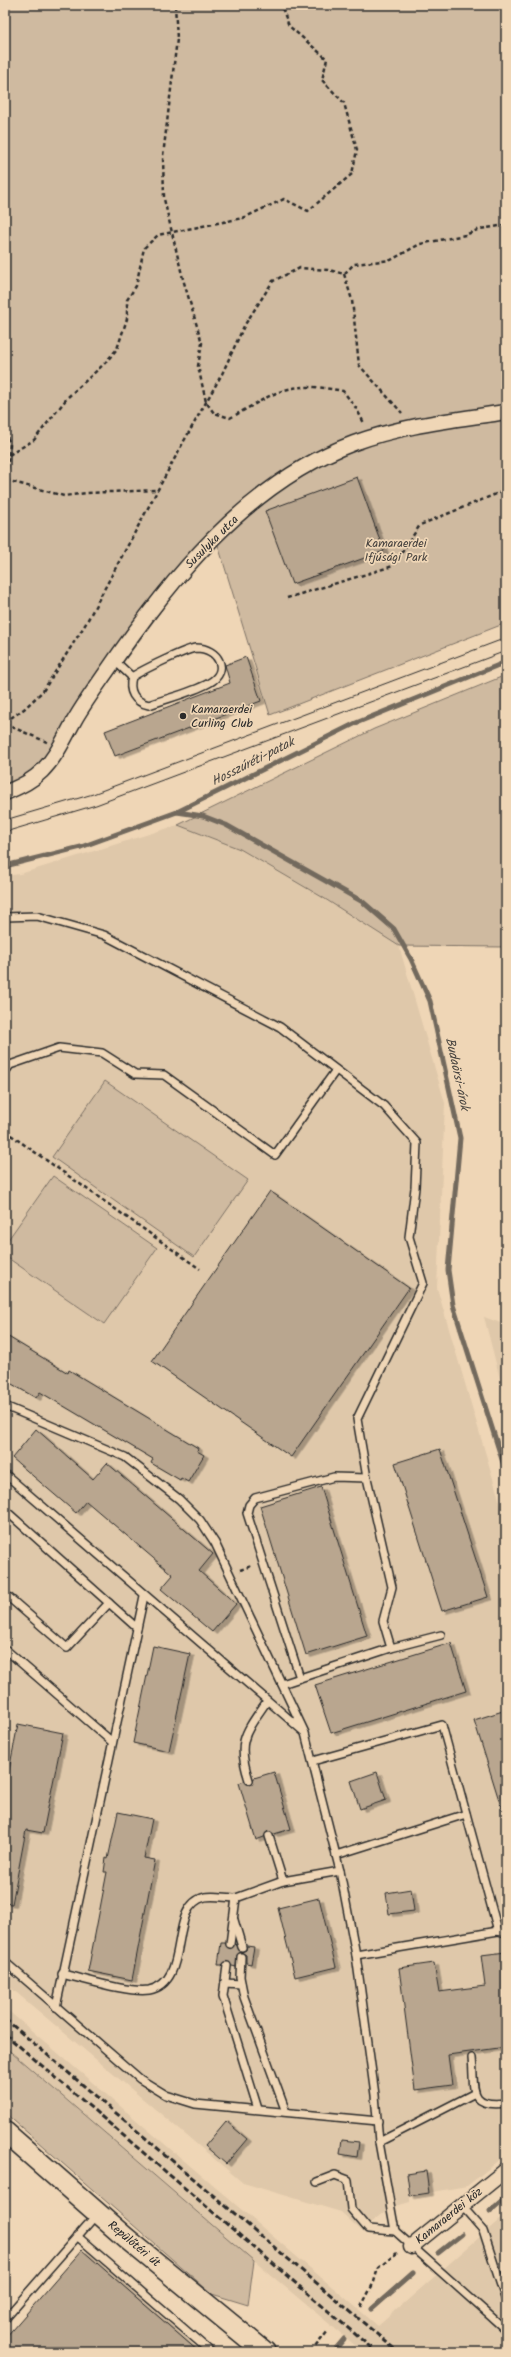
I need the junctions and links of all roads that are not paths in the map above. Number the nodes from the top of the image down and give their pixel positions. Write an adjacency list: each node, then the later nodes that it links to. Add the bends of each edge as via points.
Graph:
1 (506, 412): 2 (street, Susulyka utca, via 406,428 354,443 317,459 288,476 217,535 177,578)
2 (114, 660): 3 (lane); 4 (street, Susulyka utca, via 80,710 60,748 41,772)
3 (132, 677): 3 (lane, via 130,685 134,697 149,705 209,682 218,675 221,665 217,655 206,649 194,648)
4 (5, 793)
5 (5, 917): 6 (lane, via 37,916 104,936 280,1027)
6 (336, 1070): 7 (lane, via 275,1155 164,1075 135,1074 102,1053 59,1048 10,1065); 10 (lane, via 384,1106 417,1144 409,1237 423,1283 357,1419)
7 (5, 1072)
8 (5, 1406): 20 (lane, via 125,1457 179,1499 200,1520 215,1543)
9 (5, 1474): 13 (lane)
10 (367, 1478): 17 (lane, via 392,1587 384,1621); 19 (lane, via 334,1477 255,1498 249,1505 247,1514)
11 (5, 1511): 14 (lane)
12 (5, 1594): 14 (lane, via 67,1648)
13 (144, 1596): 15 (lane); 21 (lane)
14 (109, 1603): 15 (lane)
15 (137, 1628): 23 (lane)
16 (441, 1635): 17 (lane)
17 (391, 1648): 19 (lane)
18 (5, 1649): 23 (lane)
19 (300, 1678): 20 (lane)
20 (282, 1684): 22 (lane)
21 (267, 1700): 22 (lane); 25 (lane, via 249,1728 242,1745 241,1752)
22 (305, 1733): 24 (lane)
23 (111, 1741): 40 (lane)
24 (313, 1761): 26 (lane, via 442,1725); 28 (lane)
25 (249, 1780)
26 (466, 1814): 28 (lane); 33 (lane)
27 (269, 1836): 30 (lane)
28 (336, 1855): 29 (lane)
29 (340, 1871): 30 (lane); 36 (lane)
30 (283, 1881): 31 (lane)
31 (236, 1898): 32 (lane); 40 (lane, via 205,1897 191,1905 184,1918 171,1974 163,1983 151,1990 137,1990)
32 (233, 1918): 34 (lane); 35 (lane)
33 (502, 1932): 36 (lane)
34 (230, 1944)
35 (242, 1946)
36 (356, 1955): 49 (lane)
37 (241, 1957): 42 (lane)
38 (5, 1962): 43 (lane)
39 (227, 1966): 41 (lane)
40 (62, 1974): 43 (lane)
41 (225, 1983): 42 (lane); 47 (lane, via 223,1996)
42 (241, 1984): 48 (lane)
43 (56, 2007): 47 (lane, via 140,2079 166,2095 195,2104)
44 (472, 2058): 45 (lane)
45 (475, 2093): 46 (lane, via 484,2104); 51 (lane)
46 (506, 2103)
47 (258, 2109): 48 (lane)
48 (286, 2112): 49 (lane)
49 (378, 2121): 51 (lane)
50 (5, 2132): 55 (street, Repülőtéri út)
51 (379, 2142): 56 (lane)
52 (506, 2170): 54 (street, Kamaraerdei köz)
53 (317, 2182): 56 (lane, via 335,2175 348,2180 351,2209 368,2229)
54 (462, 2206): 58 (street, Kamaraerdei köz); 59 (lane, via 483,2230)
55 (97, 2213): 57 (lane); 63 (street, Repülőtéri út)
56 (395, 2231): 58 (lane)
57 (77, 2236): 60 (lane); 62 (lane)
58 (411, 2247): 61 (lane)
59 (506, 2301)
60 (5, 2319)
61 (506, 2330)
62 (211, 2352)
63 (265, 2352)

